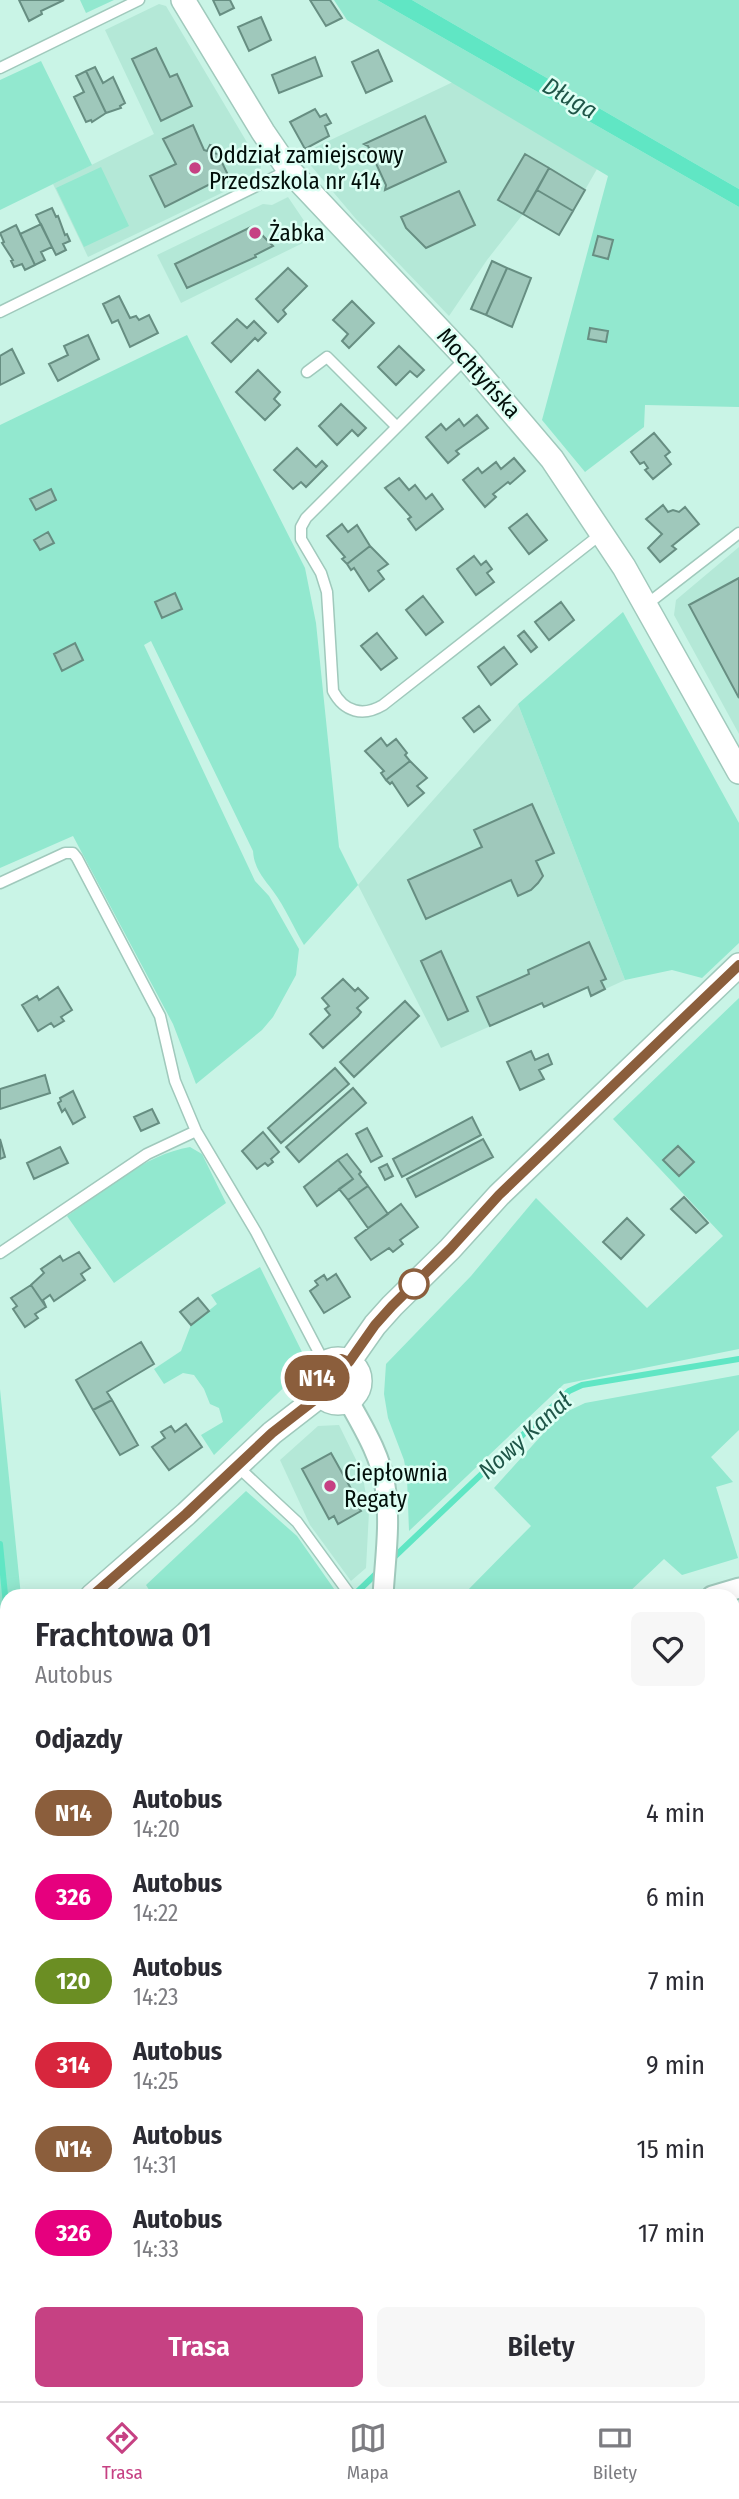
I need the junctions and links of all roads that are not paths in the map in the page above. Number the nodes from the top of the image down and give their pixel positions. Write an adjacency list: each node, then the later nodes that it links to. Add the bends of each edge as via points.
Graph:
1 (139, 0): 3 (lane)
2 (183, 0): 4 (street, Mochtyńska)
3 (0, 68)
4 (289, 170): 5 (lane); 6 (street, Mochtyńska)
5 (0, 312)
6 (466, 358): 8 (lane); 9 (street, Mochtyńska, via 552,459)
7 (307, 372): 8 (lane, via 327,358)
8 (397, 427): 9 (lane, via 301,527 301,538 325,582 333,691 350,710 367,712 383,705)
9 (603, 533): 11 (street, Mochtyńska)
10 (739, 533): 11 (lane)
11 (646, 605): 12 (street, Mochtyńska)
12 (739, 772)
13 (0, 883): 15 (lane, via 65,853 77,858 160,1016 176,1081)
14 (739, 965): 17 (street, via 499,1195 392,1306)
15 (196, 1131): 16 (lane, via 147,1154); 18 (lane, via 256,1232)
16 (0, 1254)
17 (349, 1362): 18 (street, via 341,1359); 20 (street, via 360,1375 360,1384)
18 (325, 1364): 19 (street, via 316,1378)
19 (321, 1395): 20 (street, via 336,1403); 21 (street)
20 (348, 1401): 24 (street, via 383,1477 387,1510)
21 (237, 1466): 22 (street); 23 (lane, via 298,1522)
22 (100, 1589)
23 (347, 1589)
24 (383, 1589)

